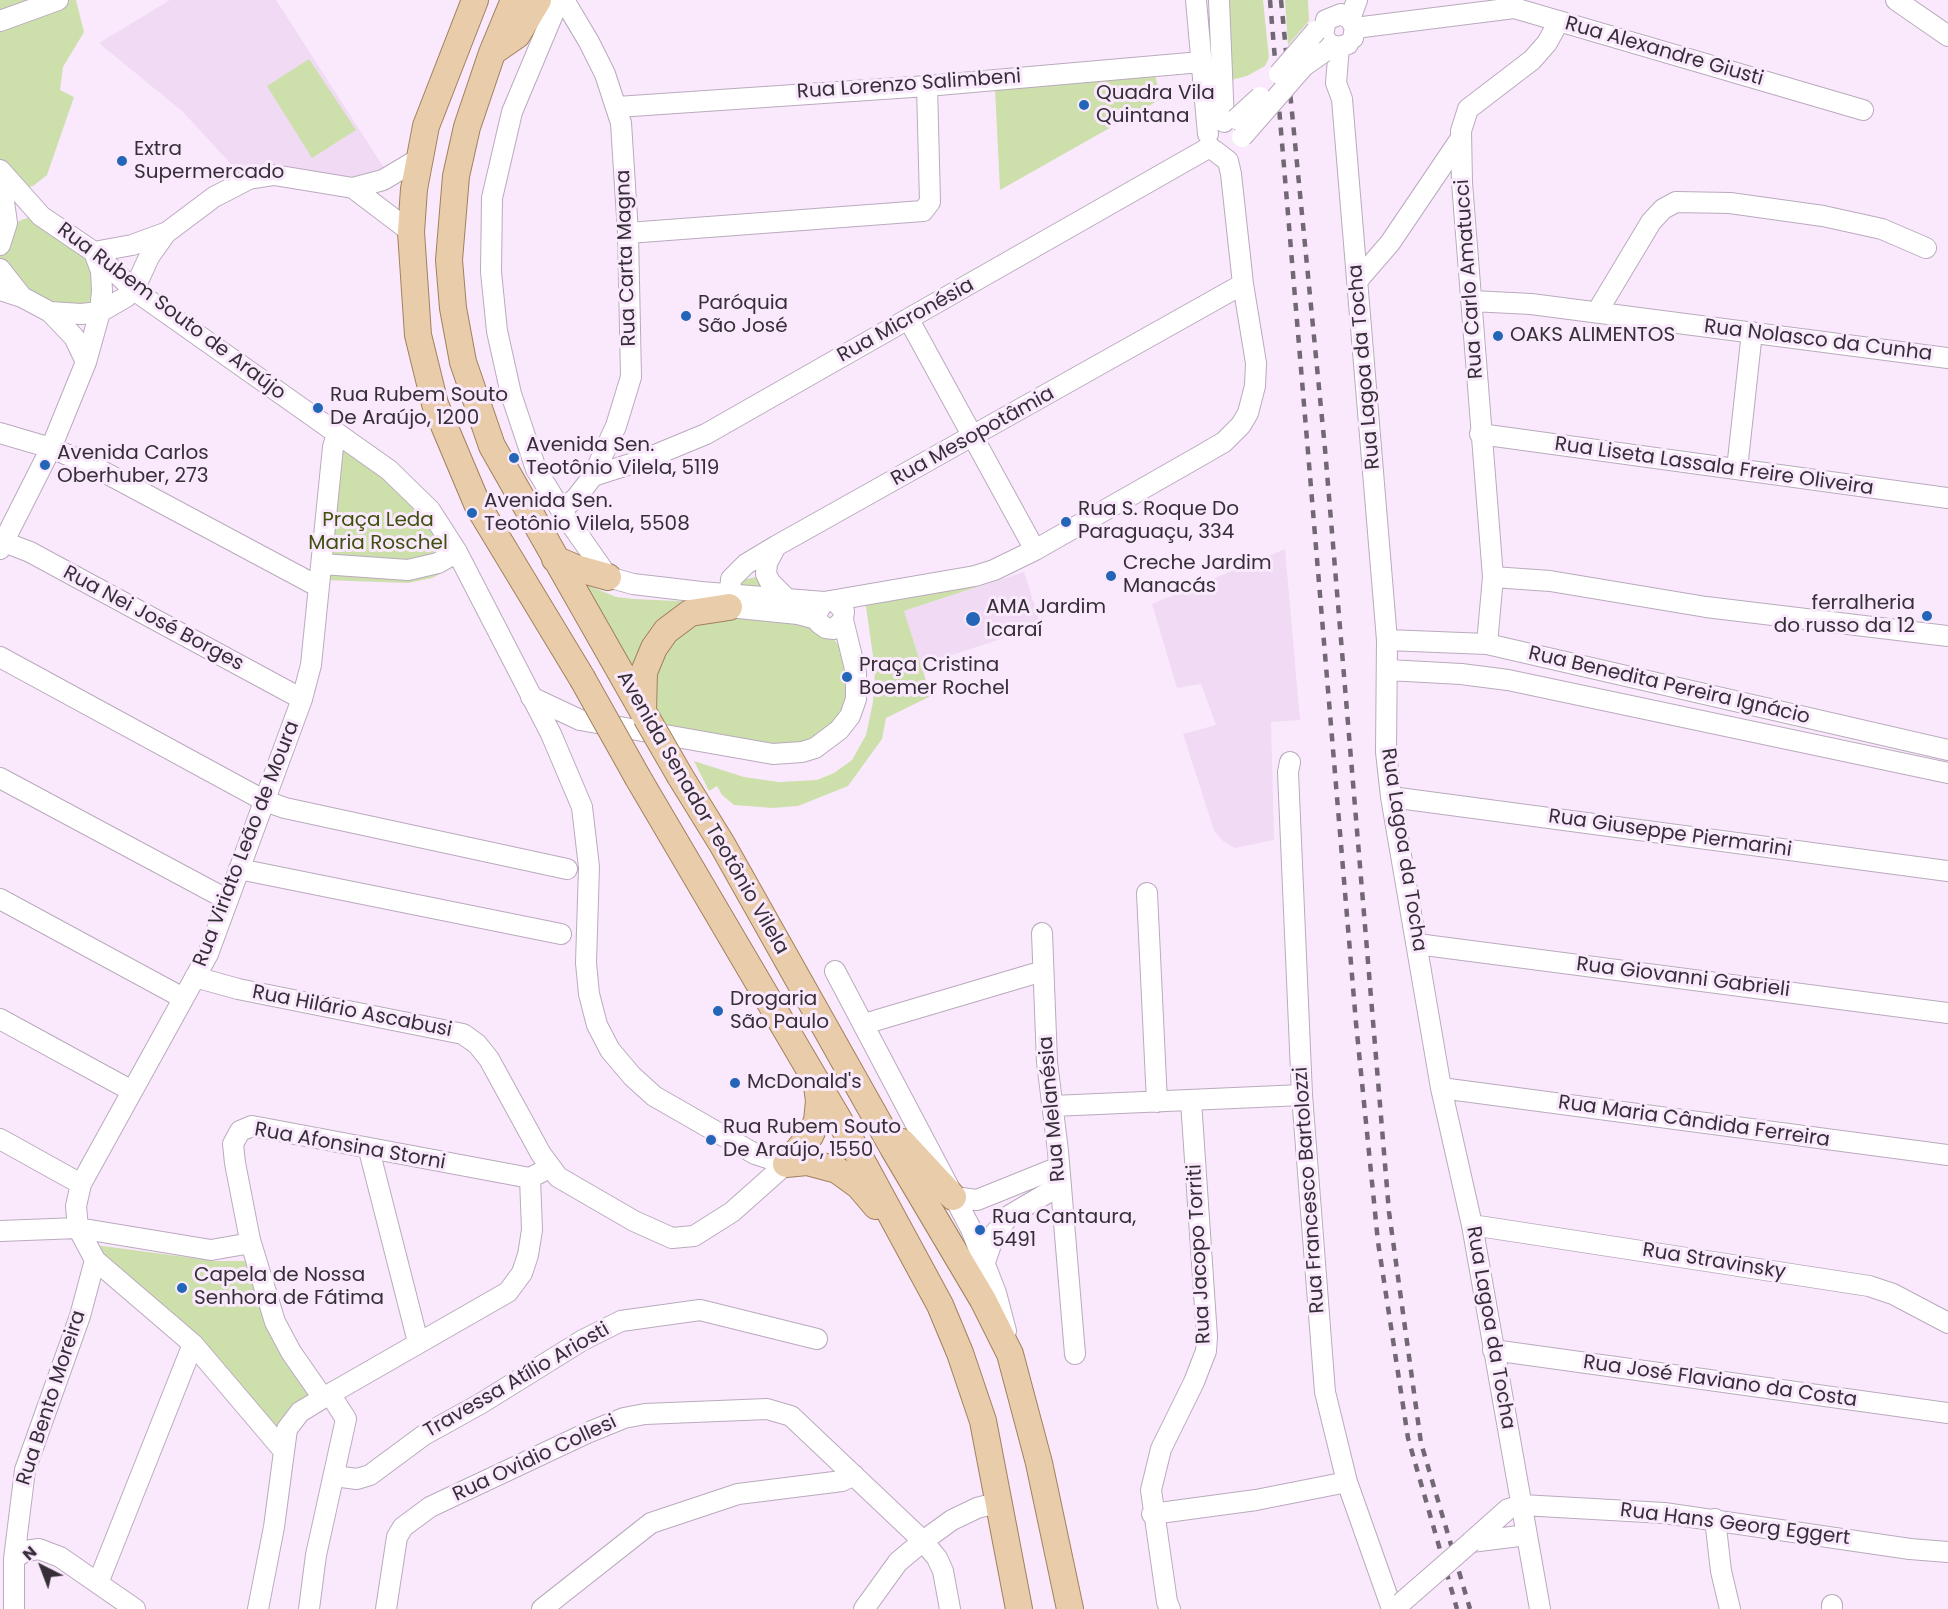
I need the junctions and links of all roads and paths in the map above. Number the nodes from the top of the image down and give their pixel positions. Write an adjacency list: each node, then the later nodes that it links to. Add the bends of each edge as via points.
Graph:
1 (475, 0): 23 (main road, Avenida Senador Teotônio Vilela, via 426,126)
2 (514, 0): 15 (main road, Avenida Senador Teotônio Vilela)
3 (538, 0): 15 (main road, via 517,35)
4 (559, 0): 56 (street, via 521,85 507,128 492,198 491,247 492,300 511,394 536,469)
5 (564, 0): 18 (street, Rua Carta Magna, via 589,42)
6 (1196, 0): 16 (street)
7 (1219, 0): 20 (street)
8 (1896, 0): 14 (street)
9 (50, 1): 11 (street)
10 (1326, 17): 13 (street, via 1341,14); 13 (street, via 1323,35); 20 (street, bridge)
11 (0, 21)
12 (1559, 21): 13 (street, Rua Alexandre Giusti, via 1507,7); 19 (street, Rua Alexandre Giusti); 21 (street, Rua Carlo Amatucci, via 1532,60 1468,109)
13 (1344, 34): 20 (street, bridge); 35 (street, Rua Lagoa da Tocha, via 1347,84 1342,99)
14 (1948, 36)
15 (492, 53): 61 (main road, Avenida Senador Teotônio Vilela, via 467,127 456,176 449,260 453,308 463,362 492,446)
16 (1201, 62): 17 (street, Rua Lorenzo Salimbeni); 22 (street)
17 (927, 86): 18 (street, Rua Lorenzo Salimbeni); 30 (street, via 930,202 923,212)
18 (617, 107): 30 (street, Rua Carta Magna)
19 (1863, 110)
20 (1234, 129): 22 (street, via 1214,126); 22 (street, via 1232,151 1223,154)
21 (1461, 138): 35 (street, via 1390,243); 40 (street, Rua Carlo Amatucci)
22 (1211, 144): 36 (street, via 1228,161 1231,174); 44 (street, Rua Micronésia)
23 (420, 158): 25 (street, via 383,180); 28 (main road, Avenida Senador Teotônio Vilela)
24 (0, 172): 26 (street, Rua Rubem Souto de Araújo); 27 (street)
25 (353, 188): 28 (street); 29 (street, via 274,176 249,179 214,197)
26 (41, 216): 27 (street); 33 (street, Rua Rubem Souto de Araújo)
27 (7, 223): 31 (street)
28 (411, 232): 101 (main road, Avenida Senador Teotônio Vilela, bridge, via 418,335 425,368 445,432 478,506)
29 (166, 233): 33 (street); 38 (street, via 149,257)
30 (628, 233): 54 (street, Rua Carta Magna, via 631,377 616,426)
31 (0, 245)
32 (1926, 248): 43 (street, via 1882,229 1823,216 1730,203 1676,202 1663,208 1651,222)
33 (94, 252): 38 (street, Rua Rubem Souto de Araújo); 42 (street, via 102,279)
34 (0, 269): 39 (street)
35 (1358, 280): 70 (street, Rua Lagoa da Tocha)
36 (1243, 284): 51 (street, Rua Mesopotâmia); 59 (street, via 1256,363 1255,386 1241,425 1224,442)
37 (0, 290): 39 (street)
38 (134, 290): 42 (street); 49 (street, Rua Rubem Souto de Araújo)
39 (22, 297): 41 (street)
40 (1473, 301): 43 (street, Rua Nolasco da Cunha, via 1510,301); 50 (street, Rua Carlo Amatucci)
41 (50, 312): 42 (street); 47 (street, via 74,337)
42 (100, 312): 47 (street)
43 (1597, 312): 45 (street, Rua Nolasco da Cunha)
44 (909, 320): 51 (street); 54 (street, Rua Micronésia, via 706,434)
45 (1752, 332): 46 (street, Rua Nolasco da Cunha); 53 (street)
46 (1948, 358)
47 (86, 362): 52 (street)
48 (0, 433): 52 (street)
49 (337, 434): 60 (street, Rua Rubem Souto de Araújo, via 412,489); 62 (street, Rua Viriato Leão de Moura)
50 (1480, 434): 53 (street, Rua Liseta Lassala Freire Oliveira); 64 (street, Rua Carlo Amatucci)
51 (972, 438): 58 (street, Rua Mesopotâmia); 59 (street)
52 (51, 448): 57 (street); 65 (street, via 117,479)
53 (1737, 469): 55 (street, Rua Liseta Lassala Freire Oliveira)
54 (593, 476): 56 (street, Rua Carta Magna)
55 (1948, 498)
56 (561, 510): 63 (street)
57 (2, 545): 75 (street, Rua Nei José Borges, via 30,552)
58 (776, 546): 66 (street, via 766,574); 67 (street, Rua Mesopotâmia, via 736,573 731,579)
59 (1035, 550): 68 (street, via 975,576)
60 (456, 552): 62 (street, via 438,563 408,570); 74 (street, Rua Rubem Souto de Araújo)
61 (555, 559): 63 (main road); 76 (main road, Avenida Senador Teotônio Vilela)
62 (322, 564): 65 (street, Rua Viriato Leão de Moura)
63 (608, 577): 67 (street)
64 (1492, 577): 69 (street, via 1550,581 1706,607); 71 (street, Rua Carlo Amatucci)
65 (319, 588): 75 (street, Rua Viriato Leão de Moura, via 311,665)
66 (785, 597): 67 (street); 68 (street)
67 (729, 600): 68 (street, via 798,614); 76 (main road, via 690,612 666,631 644,672)
68 (830, 614): 77 (street, via 852,658 857,688 850,716 827,740 801,752 773,754)
69 (1948, 636)
70 (1387, 640): 71 (street, Rua Benedita Pereira Ignácio); 73 (street, Rua Lagoa da Tocha)
71 (1487, 644): 79 (street, Rua Benedita Pereira Ignácio)
72 (0, 657): 84 (street)
73 (1388, 670): 81 (street, Rua Benedita Pereira Ignácio, via 1508,680); 83 (street, Rua Lagoa da Tocha, via 1386,752)
74 (531, 697): 77 (street); 78 (street, Rua Rubem Souto de Araújo)
75 (302, 699): 84 (street, Rua Viriato Leão de Moura)
76 (645, 715): 108 (main road, Avenida Senador Teotônio Vilela, bridge)
77 (580, 720): 78 (street)
78 (551, 734): 113 (street, Rua Rubem Souto de Araújo, via 582,807 587,833 589,994 597,1025 610,1050 654,1096 755,1154)
79 (1948, 750)
80 (1290, 762): 104 (street, Rua Francesco Bartolozzi)
81 (1948, 773)
82 (0, 778): 90 (street)
83 (1391, 797): 87 (street, Rua Giuseppe Piermarini); 93 (street, Rua Lagoa da Tocha)
84 (265, 801): 85 (street, Rua Viriato Leão de Moura); 86 (street)
85 (239, 869): 90 (street, Rua Viriato Leão de Moura); 92 (street)
86 (567, 869)
87 (1948, 871)
88 (1147, 893): 106 (street)
89 (0, 899): 97 (street)
90 (228, 900): 96 (street, Rua Viriato Leão de Moura)
91 (1042, 933): 95 (street, Rua Melanésia)
92 (561, 934)
93 (1417, 944): 98 (street, Rua Giovanni Gabrieli); 102 (street, Rua Lagoa da Tocha)
94 (836, 971): 100 (street)
95 (1043, 971): 100 (street); 107 (street, Rua Melanésia)
96 (195, 977): 97 (street, Rua Viriato Leão de Moura); 115 (street, Rua Hilário Ascabusi, via 463,1034 489,1059)
97 (183, 998): 103 (street, Rua Viriato Leão de Moura)
98 (1948, 1013)
99 (0, 1019): 103 (street)
100 (864, 1024): 120 (street)
101 (817, 1086): 109 (main road, Avenida Senador Teotônio Vilela); 113 (main road, via 817,1121)
102 (1441, 1088): 112 (street, Rua Maria Cândida Ferreira); 121 (street, Rua Lagoa da Tocha)
103 (132, 1091): 118 (street, Rua Viriato Leão de Moura)
104 (1302, 1095): 105 (street); 140 (street, Rua Francesco Bartolozzi, via 1325,1392)
105 (1191, 1101): 106 (street); 143 (street, Rua Jacopo Torriti, via 1206,1352 1161,1449 1151,1490)
106 (1157, 1102): 107 (street)
107 (1053, 1106): 116 (street, Rua Melanésia)
108 (872, 1112): 109 (main road); 114 (main road, Avenida Senador Teotônio Vilela)
109 (849, 1137): 113 (main road); 119 (main road, Avenida Senador Teotônio Vilela)
110 (0, 1139): 118 (street)
111 (369, 1150): 117 (street, Rua Afonsina Storni); 125 (street, Rua Afonsina Storni, via 252,1126 240,1131 233,1144); 130 (street)
112 (1948, 1155)
113 (797, 1163): 115 (street, Rua Hilário Ascabusi, via 732,1212 694,1236 681,1239 634,1221 566,1184); 124 (main road, via 847,1175)
114 (914, 1167): 119 (main road, via 893,1179); 120 (main road); 133 (main road)
115 (549, 1168): 117 (street)
116 (1060, 1176): 120 (street, via 976,1200); 127 (street, via 1010,1215 995,1233); 134 (street, Rua Melanésia)
117 (530, 1178): 130 (street, via 530,1243 525,1265 515,1283 508,1292)
118 (81, 1184): 122 (street, Rua Viriato Leão de Moura, via 76,1206)
119 (880, 1193): 124 (main road, Avenida Senador Teotônio Vilela)
120 (953, 1197): 127 (street)
121 (1472, 1225): 128 (street, Rua Stravinsky, via 1869,1286); 132 (street, Rua Lagoa da Tocha)
122 (78, 1228): 123 (street); 125 (street, via 211,1250); 126 (street)
123 (0, 1231)
124 (905, 1240): 141 (main road, Avenida Senador Teotônio Vilela, via 940,1305 960,1353 983,1421)
125 (251, 1243): 135 (street, Rua Afonsina Storni, via 275,1322 291,1353)
126 (95, 1260): 131 (street); 149 (street, Rua Bento Moreira, via 80,1316 25,1470)
127 (985, 1262): 133 (street)
128 (1948, 1323)
129 (817, 1339): 139 (street, Travessa Atílio Ariosti, via 700,1310 621,1321 424,1435 370,1475 357,1479)
130 (418, 1342): 135 (street)
131 (193, 1344): 137 (street); 150 (street)
132 (1493, 1350): 136 (street, Rua José Flaviano da Costa); 142 (street, Rua Lagoa da Tocha)
133 (1010, 1354): 161 (main road, via 1039,1463)
134 (1075, 1354)
135 (326, 1396): 137 (street, via 300,1412 287,1429); 139 (street, Rua Afonsina Storni, via 346,1419)
136 (1948, 1413)
137 (283, 1450): 154 (street, via 274,1527)
138 (854, 1474): 146 (street, Rua Ovidio Collesi); 156 (street, Rua Ovidio Collesi, via 785,1412 731,1409 624,1418 418,1515 403,1527); 157 (street, via 842,1481 738,1494 651,1522)
139 (334, 1476): 155 (street, Rua Afonsina Storni)
140 (1347, 1482): 143 (street, via 1256,1500); 151 (street, Rua Francesco Bartolozzi)
141 (1000, 1502): 146 (street, via 952,1520); 160 (main road, Avenida Senador Teotônio Vilela)
142 (1515, 1507): 144 (street, Rua Hans Georg Eggert); 145 (street, Rua Lagoa da Tocha); 147 (street)
143 (1152, 1514): 162 (street, Rua Jacopo Torriti)
144 (1715, 1519): 148 (street, Rua Hans Georg Eggert); 164 (street)
145 (1520, 1536): 147 (street); 163 (street, Rua Lagoa da Tocha)
146 (923, 1541): 158 (street, via 898,1562); 159 (street, Rua Ovidio Collesi, via 943,1571)
147 (1472, 1542): 151 (street, bridge)
148 (1948, 1552)
149 (14, 1559): 150 (street, via 25,1551 39,1549 60,1557); 152 (street, Rua Bento Moreira)
150 (98, 1583): 153 (street)
151 (1395, 1607)
152 (14, 1609)
153 (135, 1609)
154 (258, 1609)
155 (309, 1609)
156 (386, 1609)
157 (542, 1609)
158 (864, 1609)
159 (950, 1609)
160 (1019, 1609)
161 (1070, 1609)
162 (1170, 1609)
163 (1540, 1609)
164 (1730, 1609)

